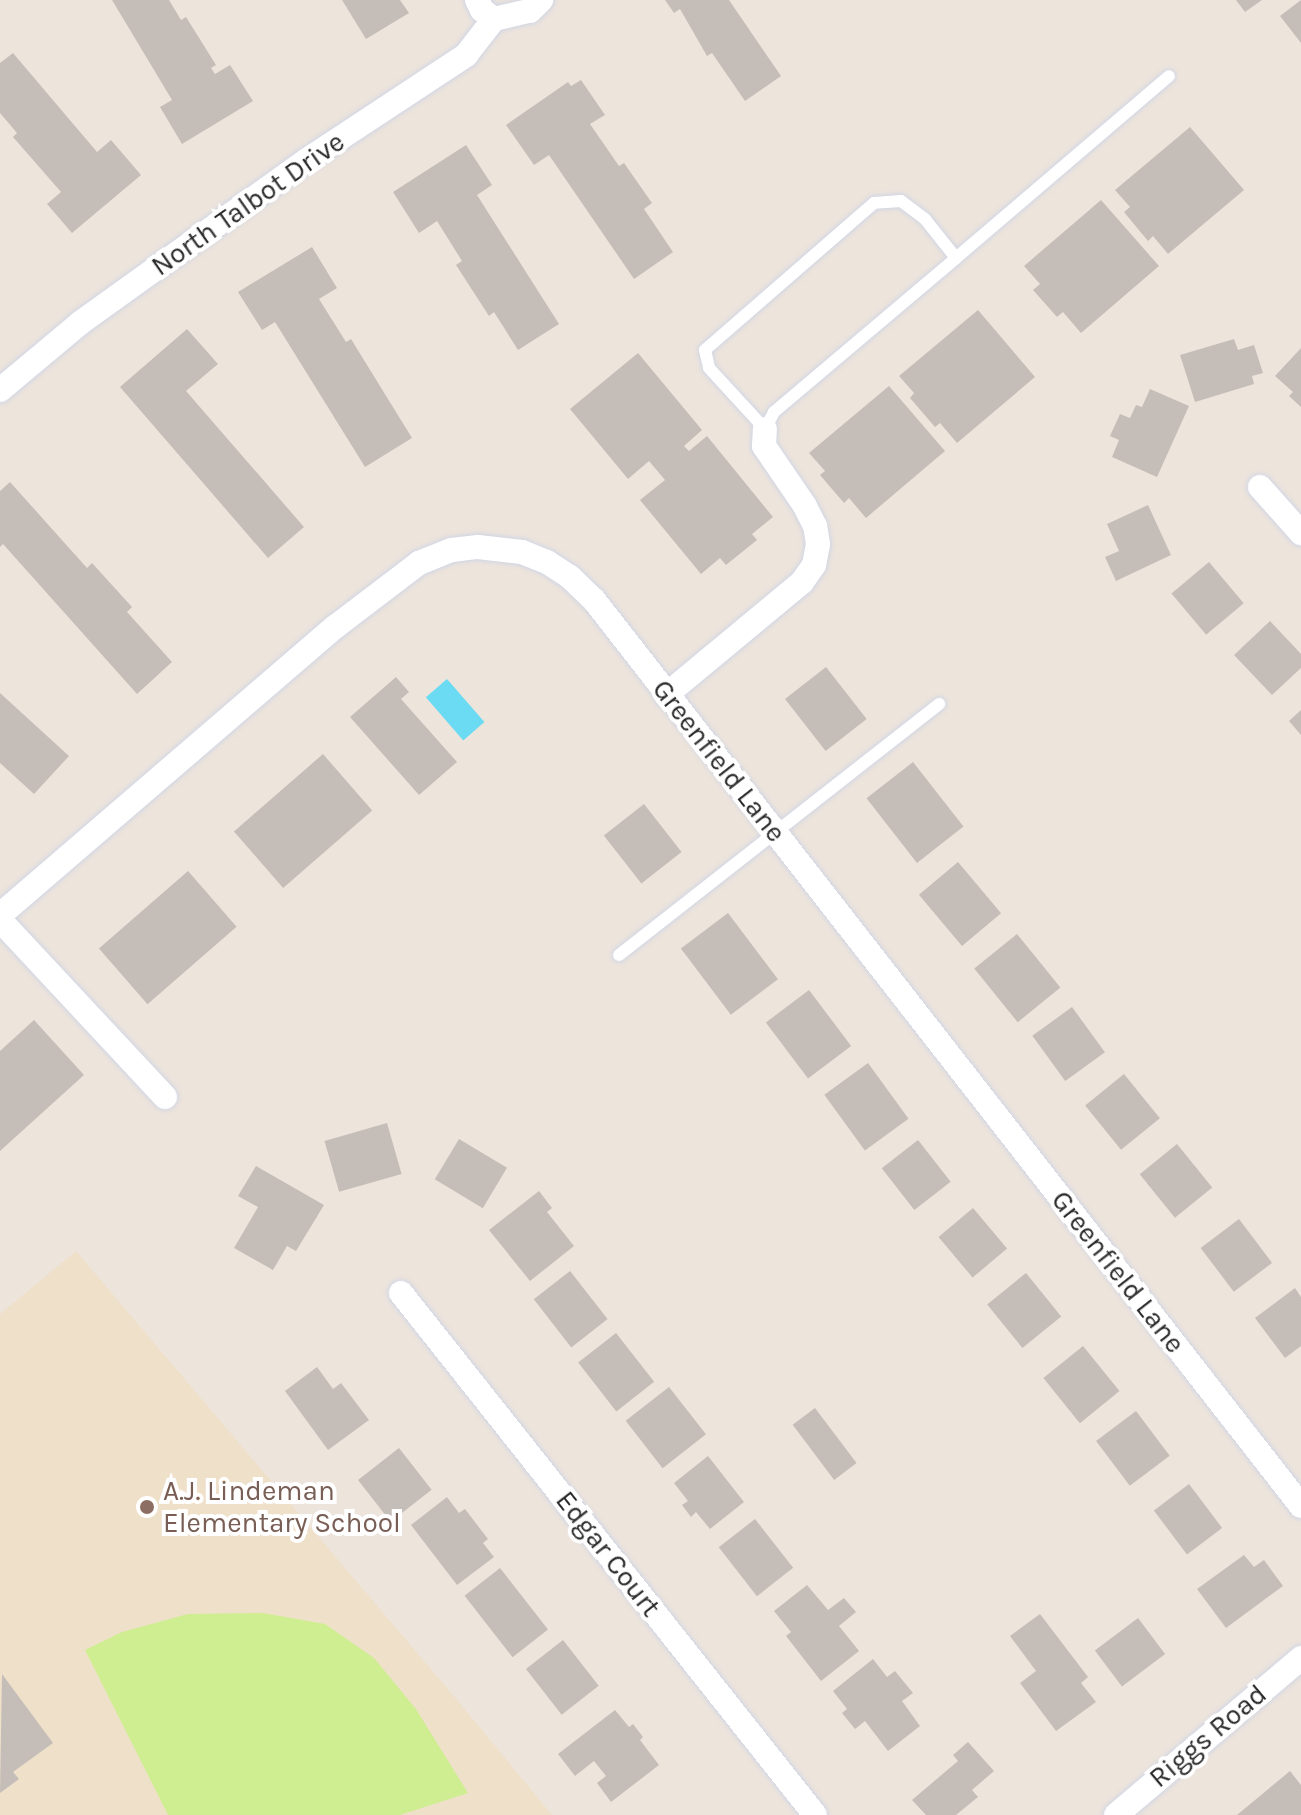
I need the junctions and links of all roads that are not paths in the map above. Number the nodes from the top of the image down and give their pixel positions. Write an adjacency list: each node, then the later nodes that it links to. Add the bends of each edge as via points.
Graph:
1 (477, 0): 3 (street)
2 (541, 0): 3 (street, via 530,11)
3 (494, 19): 6 (street, North Talbot Drive, via 466,55 206,232 80,323)
4 (1169, 76): 5 (lane)
5 (956, 258): 7 (lane, via 774,412); 7 (lane, via 925,219 901,201 874,203 705,350 709,368)
6 (0, 390)
7 (765, 429): 10 (street, via 764,446 815,526 814,565 802,582)
8 (1260, 487): 9 (street)
9 (1301, 533)
10 (666, 695): 12 (street, Greenfield Lane); 13 (street, Greenfield Lane, via 594,600 570,577 522,552 452,550 419,563 335,627)
11 (939, 704): 12 (lane)
12 (777, 834): 14 (lane); 17 (street, Greenfield Lane)
13 (0, 918): 15 (street)
14 (619, 955)
15 (165, 1097)
16 (401, 1293): 19 (street, Edgar Court)
17 (1301, 1506)
18 (1301, 1658): 20 (street, Riggs Road)
19 (815, 1815)
20 (1116, 1815)

